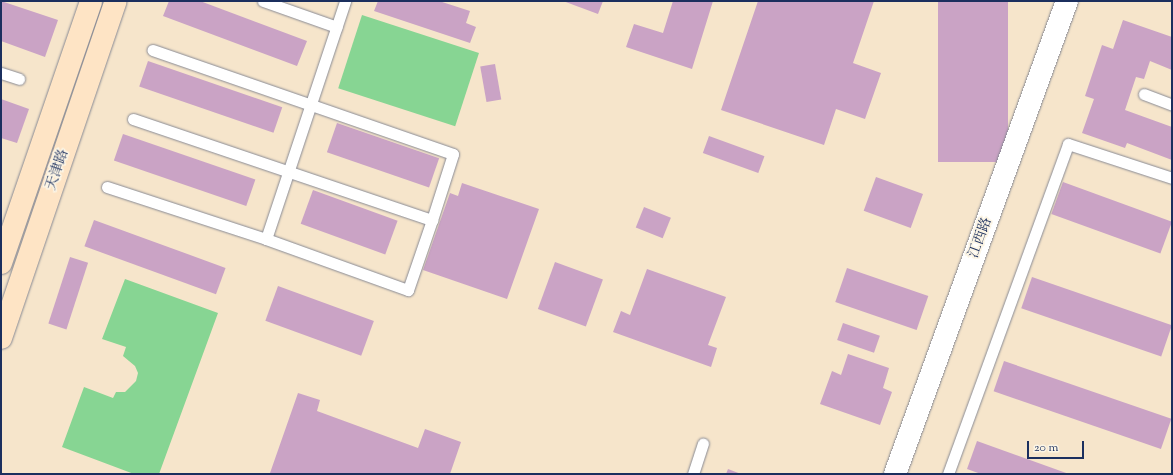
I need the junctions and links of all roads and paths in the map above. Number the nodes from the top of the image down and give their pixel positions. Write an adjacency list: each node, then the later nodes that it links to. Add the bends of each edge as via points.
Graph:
1 (91, 1): 19 (main road, 天津路)
2 (116, 1): 20 (main road, 天津路)
3 (264, 1): 6 (lane)
4 (345, 1): 6 (lane)
5 (1067, 1): 23 (street, 江西路)
6 (337, 26): 11 (lane)
7 (152, 50): 11 (lane)
8 (1, 73): 9 (lane)
9 (19, 79)
10 (1144, 94): 12 (lane)
11 (311, 104): 14 (lane); 17 (lane, via 453,154)
12 (1172, 105)
13 (133, 119): 14 (lane)
14 (289, 170): 17 (lane); 18 (lane)
15 (1172, 178): 24 (lane, via 1068,144)
16 (107, 187): 18 (lane)
17 (432, 220): 18 (lane, via 408,290)
18 (266, 239)
19 (1, 263)
20 (1, 338)
21 (703, 444): 22 (lane)
22 (693, 474)
23 (895, 474)
24 (948, 474)

